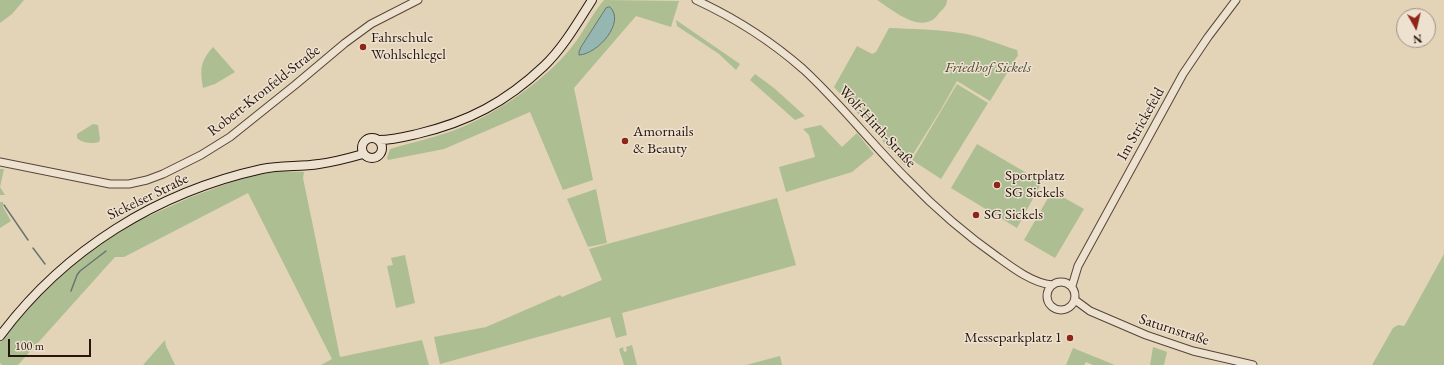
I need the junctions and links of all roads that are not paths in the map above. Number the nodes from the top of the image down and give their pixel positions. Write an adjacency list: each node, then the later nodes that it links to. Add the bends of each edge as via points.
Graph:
1 (418, 0): 9 (street, Robert-Kronfeld-Straße, via 370,24 230,137 163,174 129,184 110,184)
2 (592, 0): 5 (main road, via 545,66 502,100 458,123)
3 (696, 0): 11 (street, Wolf-Hirth-Straße, via 740,23 790,58 828,94 929,201 986,249)
4 (1236, 0): 10 (street, Im Strickefeld, via 1184,74)
5 (397, 139): 6 (main road); 8 (main road)
6 (379, 140): 7 (main road, via 367,139); 8 (main road)
7 (362, 151): 8 (main road, via 369,158 375,158); 19 (main road, Sickelser Straße, via 347,158 320,164 261,169 200,187 149,209 107,233 74,258 26,304)
8 (382, 151)
9 (0, 162)
10 (1078, 266): 12 (street, Im Strickefeld); 14 (street, Im Strickefeld)
11 (1033, 280): 13 (street, Wolf-Hirth-Straße); 15 (street, Wolf-Hirth-Straße)
12 (1065, 282): 13 (street); 14 (street)
13 (1052, 285): 15 (street)
14 (1072, 286): 16 (street)
15 (1047, 295): 17 (street, via 1054,308 1062,310)
16 (1075, 300): 17 (street); 18 (street, Saturnstraße)
17 (1071, 306): 18 (street, Saturnstraße)
18 (1090, 311): 20 (street, Saturnstraße, via 1174,345)
19 (0, 336)
20 (1253, 365)

